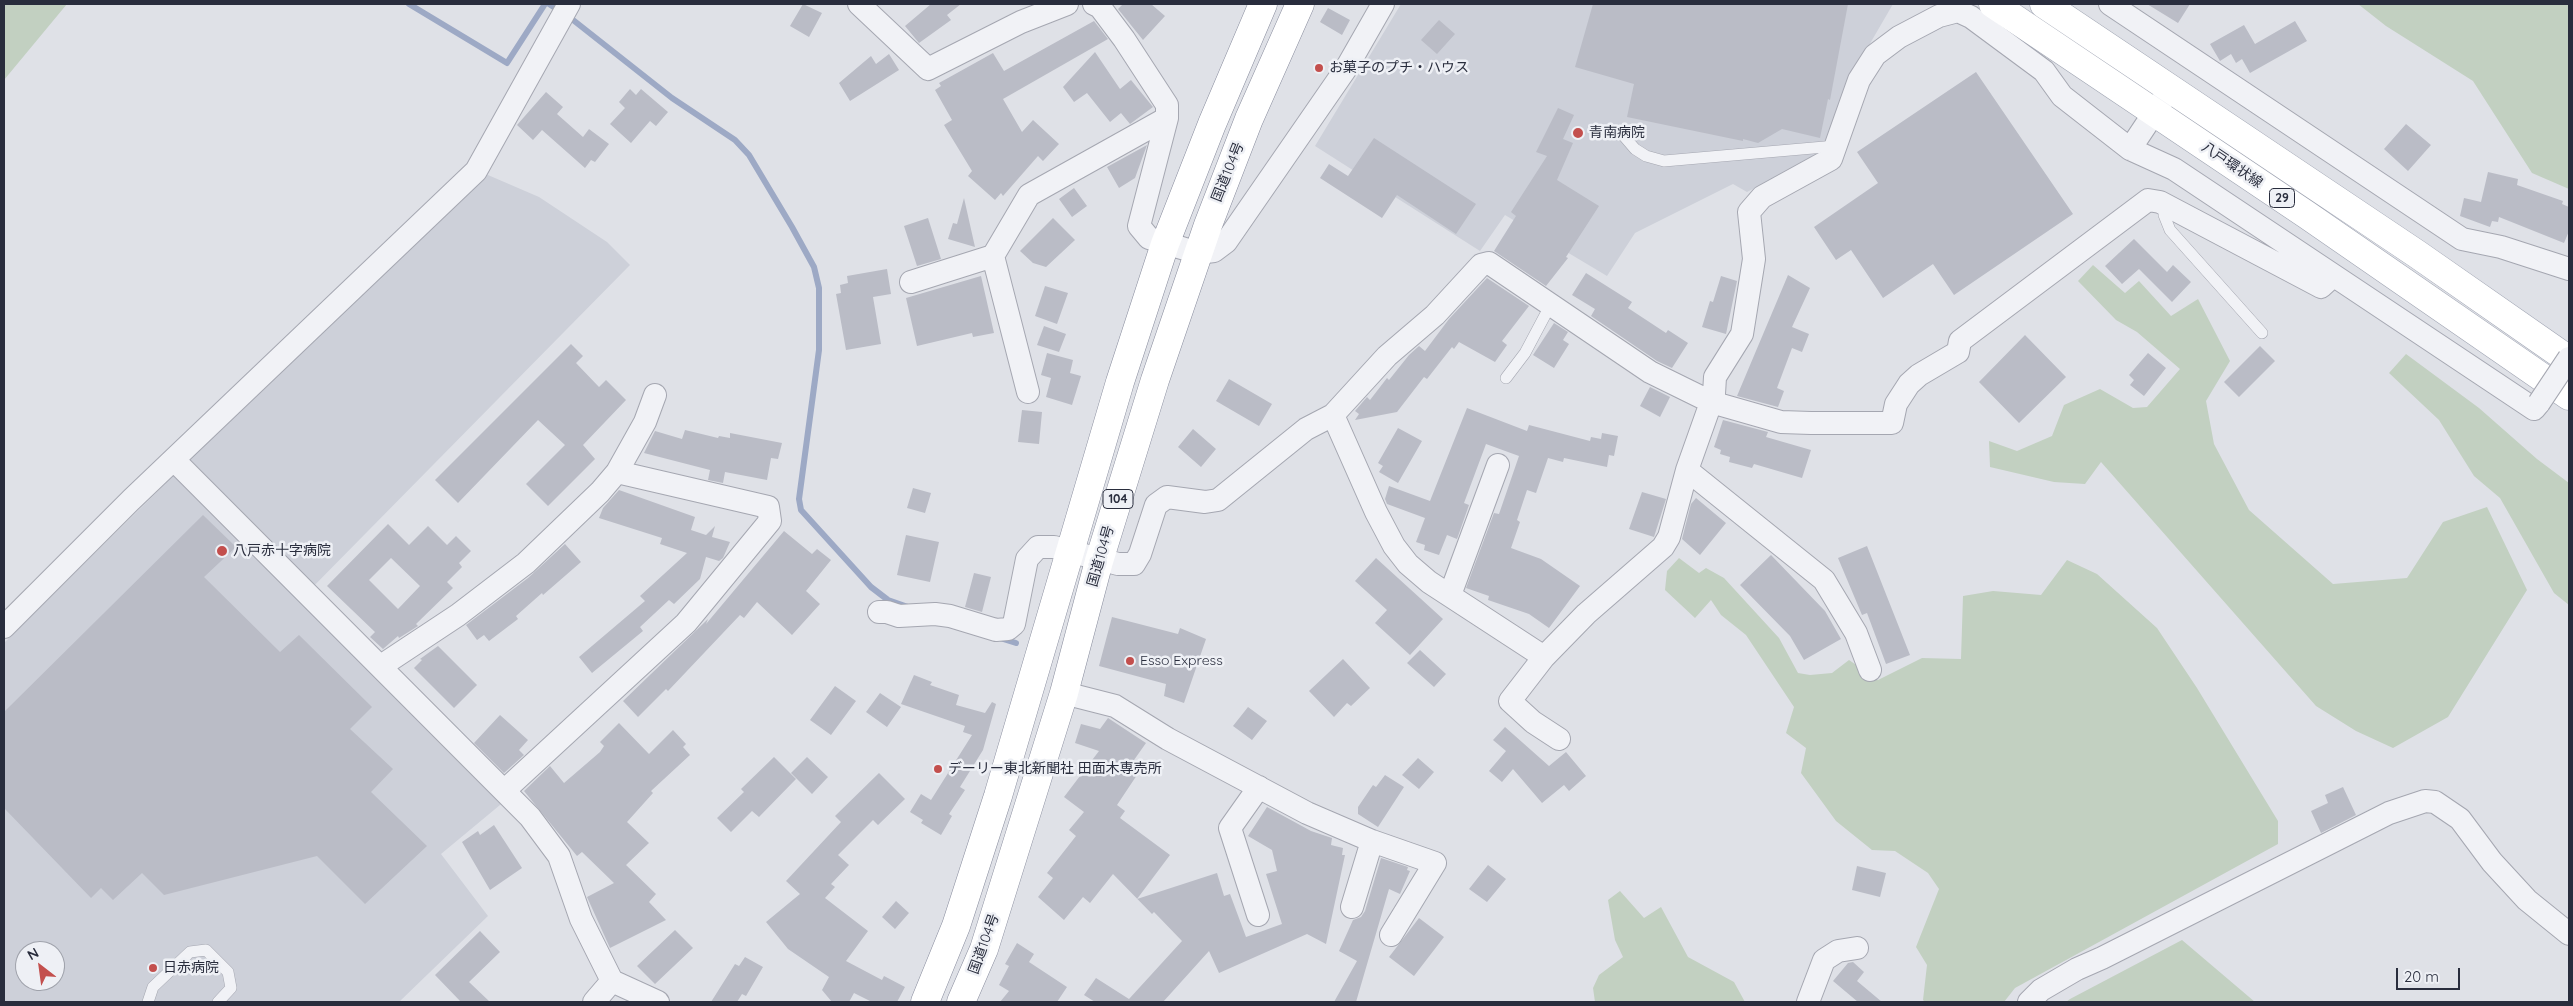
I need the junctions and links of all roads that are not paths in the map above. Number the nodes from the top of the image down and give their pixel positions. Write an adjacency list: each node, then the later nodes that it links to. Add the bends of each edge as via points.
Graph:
1 (569, 4): 33 (street, via 476,171)
2 (859, 4): 3 (street, via 928,69 1021,22)
3 (1067, 4)
4 (1263, 4): 18 (main road, 104)
5 (1300, 4): 19 (main road, 国道104号 / 104, via 1249,119)
6 (1383, 4): 19 (street, via 1347,67 1226,242 1214,251)
7 (1993, 4): 12 (main road, 八戸環状線 / 29)
8 (2044, 4): 11 (main road, 八戸環状線 / 29)
9 (2110, 4): 21 (street, via 2462,239 2501,247)
10 (1099, 5): 13 (street, via 1167,106)
11 (2170, 89): 12 (street); 26 (main road, 八戸環状線 / 29)
12 (2154, 112): 16 (street); 30 (main road, 八戸環状線 / 29)
13 (1167, 118): 18 (street, via 1139,226 1145,236); 20 (street, via 1029,195)
14 (1623, 135): 15 (lane, via 1646,156 1664,161)
15 (1836, 146): 16 (street, via 1859,80 1875,55 1899,37 1939,16 1958,11 1971,17 2044,71 2062,96); 31 (street, via 1832,159 1762,197 1749,212 1754,260 1742,334 1715,377)
16 (2130, 149): 22 (street, via 2174,169)
17 (2166, 205): 22 (street, via 2321,287); 25 (lane, via 2164,215 2170,230); 31 (street, via 2148,200 2138,206 1960,341 1958,352 1909,384 1896,404 1892,423 1781,422)
18 (1165, 244): 19 (street); 37 (main road, 104)
19 (1198, 253): 38 (main road, 国道104号 / 104)
20 (993, 256): 23 (street); 28 (street)
21 (2569, 269)
22 (2333, 276): 26 (street, bridge, via 2534,409)
23 (911, 282)
24 (1551, 304): 27 (lane, via 1525,353); 31 (street, via 1650,372); 32 (street, via 1489,263 1481,265 1435,315 1387,356)
25 (2262, 333)
26 (2569, 359)
27 (1506, 378)
28 (1028, 392)
29 (655, 395): 36 (street, via 645,422)
30 (2569, 396)
31 (1711, 402): 35 (street)
32 (1333, 415): 38 (street, via 1306,429 1218,500 1205,502 1167,497 1156,505 1134,564); 39 (street, via 1394,546 1408,564)
33 (174, 460): 41 (street); 43 (street)
34 (1498, 465): 39 (street)
35 (1687, 470): 42 (street, via 1669,537 1663,547 1586,614); 44 (street, via 1824,580 1856,633)
36 (617, 472): 43 (street, via 526,563 458,615); 48 (street, via 768,507 770,521 686,623)
37 (1069, 553): 38 (street); 40 (street, via 1046,546 1031,553 1014,624 1008,629 996,630 942,615 899,616); 60 (main road, 104, via 998,796 956,926)
38 (1099, 561): 45 (main road, 国道104号 / 104)
39 (1450, 596): 42 (street)
40 (879, 612)
41 (4, 627)
42 (1544, 657): 46 (street, via 1510,701 1533,722)
43 (381, 666): 48 (street)
44 (1870, 670)
45 (1064, 693): 47 (street, via 1115,706 1168,739); 61 (main road, 国道104号 / 104, via 984,949)
46 (1560, 739)
47 (1259, 787): 49 (street, via 1307,813); 51 (street, via 1230,828)
48 (505, 790): 55 (street, via 559,856 586,933)
49 (1372, 841): 50 (street); 53 (street, via 1435,863)
50 (1352, 907)
51 (1258, 916)
52 (2569, 934): 63 (street, via 2527,900 2492,862 2460,819 2435,802 2425,801 2389,813 2077,969 2041,990)
53 (1391, 935)
54 (1857, 948): 62 (street, via 1838,951 1824,960)
55 (612, 981): 58 (street); 59 (street)
56 (148, 1002): 57 (lane, via 153,987 190,952 206,950 228,972 231,988)
57 (218, 1002)
58 (594, 1002)
59 (658, 1002)
60 (925, 1002)
61 (961, 1002)
62 (1808, 1002)
63 (2029, 1002)

